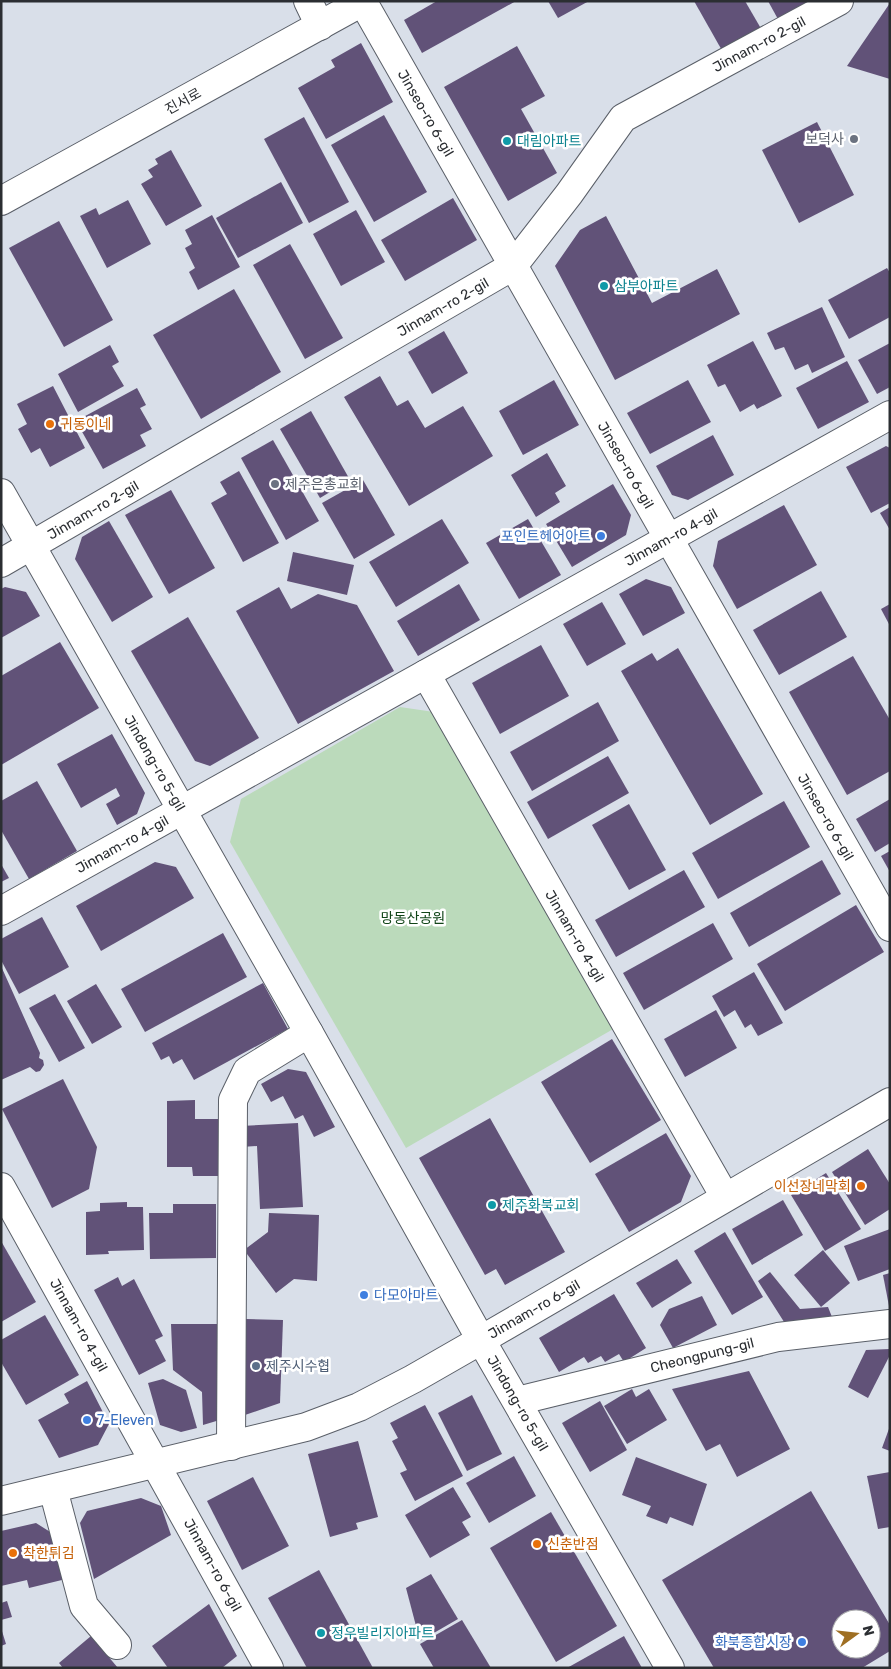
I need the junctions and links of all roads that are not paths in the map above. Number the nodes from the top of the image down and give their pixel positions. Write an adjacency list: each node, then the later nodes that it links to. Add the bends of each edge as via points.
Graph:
1 (308, 1): 4 (street)
2 (839, 1): 6 (street, Jinnam-ro 2-gil, via 623,118)
3 (364, 2): 4 (street, 진서로); 6 (street, Jinseo-ro 6-gil)
4 (320, 26): 5 (street, 진서로)
5 (1, 202)
6 (513, 266): 9 (street, Jinseo-ro 6-gil); 10 (street, Jinnam-ro 2-gil)
7 (890, 415): 9 (street, Jinnam-ro 4-gil)
8 (1, 493): 10 (street, Jindong-ro 5-gil)
9 (668, 539): 12 (street, Jinnam-ro 4-gil); 15 (street, Jinseo-ro 6-gil)
10 (31, 546): 11 (street, Jinnam-ro 2-gil); 13 (street, Jindong-ro 5-gil)
11 (1, 563)
12 (426, 674): 13 (street, Jinnam-ro 4-gil); 19 (street, Jinnam-ro 4-gil)
13 (181, 810): 14 (street, Jinnam-ro 4-gil); 16 (street, Jindong-ro 5-gil)
14 (1, 911)
15 (890, 927)
16 (309, 1033): 21 (street, Jindong-ro 5-gil); 23 (street, via 247,1071 233,1100)
17 (890, 1102): 19 (street, Jinnam-ro 6-gil)
18 (1, 1187): 24 (street, Jinnam-ro 4-gil)
19 (725, 1197): 21 (street, Jinnam-ro 6-gil)
20 (890, 1324): 22 (street, Cheongpung-gil, via 778,1337)
21 (482, 1340): 22 (street, Jindong-ro 5-gil); 23 (street, Jinnam-ro 6-gil, via 359,1408 306,1427)
22 (517, 1401): 29 (street, Jindong-ro 5-gil)
23 (231, 1446): 24 (street, Jinnam-ro 6-gil)
24 (156, 1463): 25 (street, Jinnam-ro 6-gil); 28 (street, Jinnam-ro 6-gil)
25 (53, 1489): 26 (street, Jinnam-ro 6-gil); 27 (street, via 84,1606)
26 (1, 1501)
27 (117, 1645)
28 (269, 1668)
29 (670, 1668)

